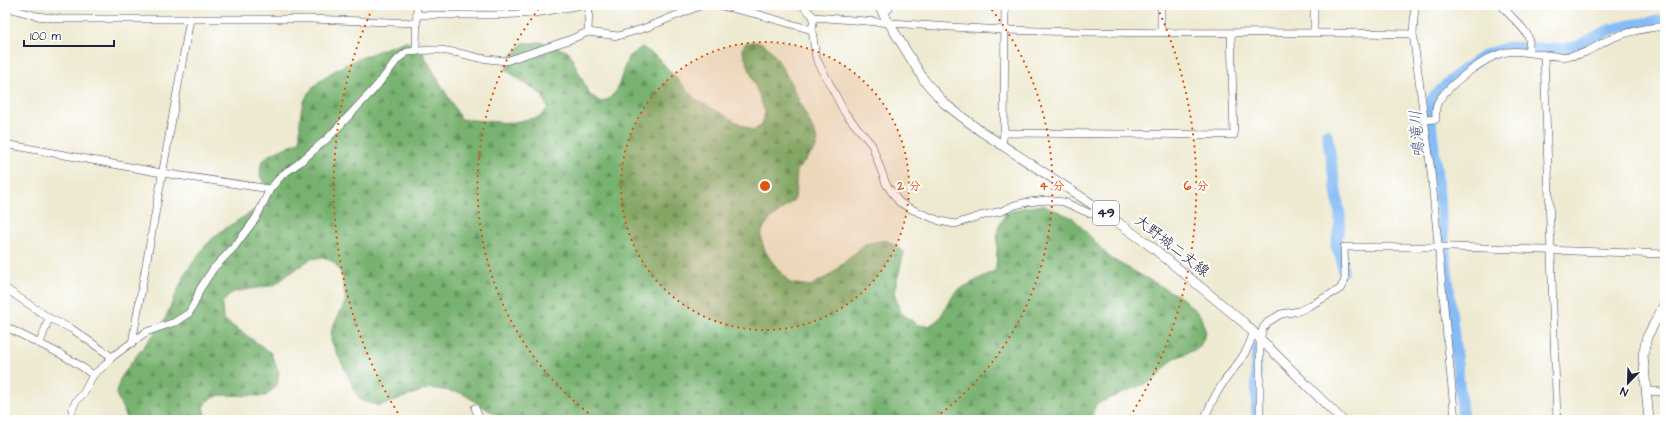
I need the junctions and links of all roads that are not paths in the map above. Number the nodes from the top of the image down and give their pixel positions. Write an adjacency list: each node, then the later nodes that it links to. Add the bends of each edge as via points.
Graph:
1 (417, 5): 15 (street)
2 (582, 5): 15 (street, via 535,13)
3 (589, 5): 23 (street)
4 (707, 5): 23 (street, via 618,36)
5 (718, 5): 21 (street)
6 (802, 5): 16 (street)
7 (889, 5): 14 (street, via 889,9)
8 (1005, 5): 22 (street)
9 (1161, 5): 24 (street)
10 (1314, 5): 25 (street)
11 (1415, 5): 27 (street)
12 (1502, 5): 29 (street, via 1530,39)
13 (5, 7): 17 (street, via 36,16 62,19)
14 (880, 9): 19 (main road, 大野城二丈線 / 49)
15 (417, 14): 18 (street)
16 (814, 17): 19 (street); 21 (street)
17 (190, 19): 18 (street, via 310,19); 35 (street)
18 (417, 23): 28 (street)
19 (888, 23): 22 (street); 34 (main road, 大野城二丈線 / 49, via 934,92 957,113)
20 (1665, 26): 30 (street, via 1611,38 1595,49 1571,56)
21 (812, 30): 37 (street, via 816,58 845,113 872,145 886,184 899,202 940,221 955,224 1028,202 1064,202 1092,214)
22 (1005, 30): 24 (street); 32 (street)
23 (588, 32): 28 (street, via 506,61 441,50)
24 (1162, 32): 26 (street)
25 (1314, 32): 26 (street); 27 (street)
26 (1231, 34): 32 (street, via 1234,135)
27 (1413, 34): 31 (street)
28 (416, 50): 36 (street, via 398,59 329,137 282,175)
29 (1528, 53): 30 (street); 31 (street, via 1503,53 1478,65 1463,76 1438,103 1435,110 1436,119)
30 (1544, 56): 39 (street)
31 (1425, 120): 38 (street)
32 (1004, 133): 34 (street)
33 (5, 144): 35 (street)
34 (1002, 145): 37 (main road, 大野城二丈線 / 49)
35 (162, 173): 36 (street); 48 (street)
36 (270, 189): 48 (street, via 256,218 213,269 189,313 175,322 146,332)
37 (1098, 208): 45 (main road, 大野城二丈線 / 49, via 1152,247)
38 (1439, 248): 39 (street); 46 (street, via 1344,247 1345,280 1340,289 1299,311 1281,314 1268,322); 59 (street)
39 (1552, 251): 40 (street); 60 (street)
40 (1665, 254)
41 (5, 288): 43 (street)
42 (1665, 303): 51 (main road, via 1653,323 1645,346)
43 (49, 318): 47 (street); 49 (street, via 72,329)
44 (5, 326): 47 (street)
45 (1253, 332): 46 (main road, 大野城二丈線 / 49); 56 (street, via 1246,353 1216,394)
46 (1260, 339): 57 (street); 58 (main road, 大野城二丈線 / 49)
47 (40, 343): 50 (street)
48 (132, 343): 49 (street)
49 (112, 357): 50 (street)
50 (93, 375): 54 (street, via 83,394 76,401 72,410)
51 (1646, 391): 52 (street); 61 (main road)
52 (1665, 392)
53 (475, 408): 55 (street)
54 (72, 420)
55 (480, 420)
56 (1204, 420)
57 (1260, 420)
58 (1342, 420)
59 (1455, 420)
60 (1557, 420)
61 (1649, 420)

